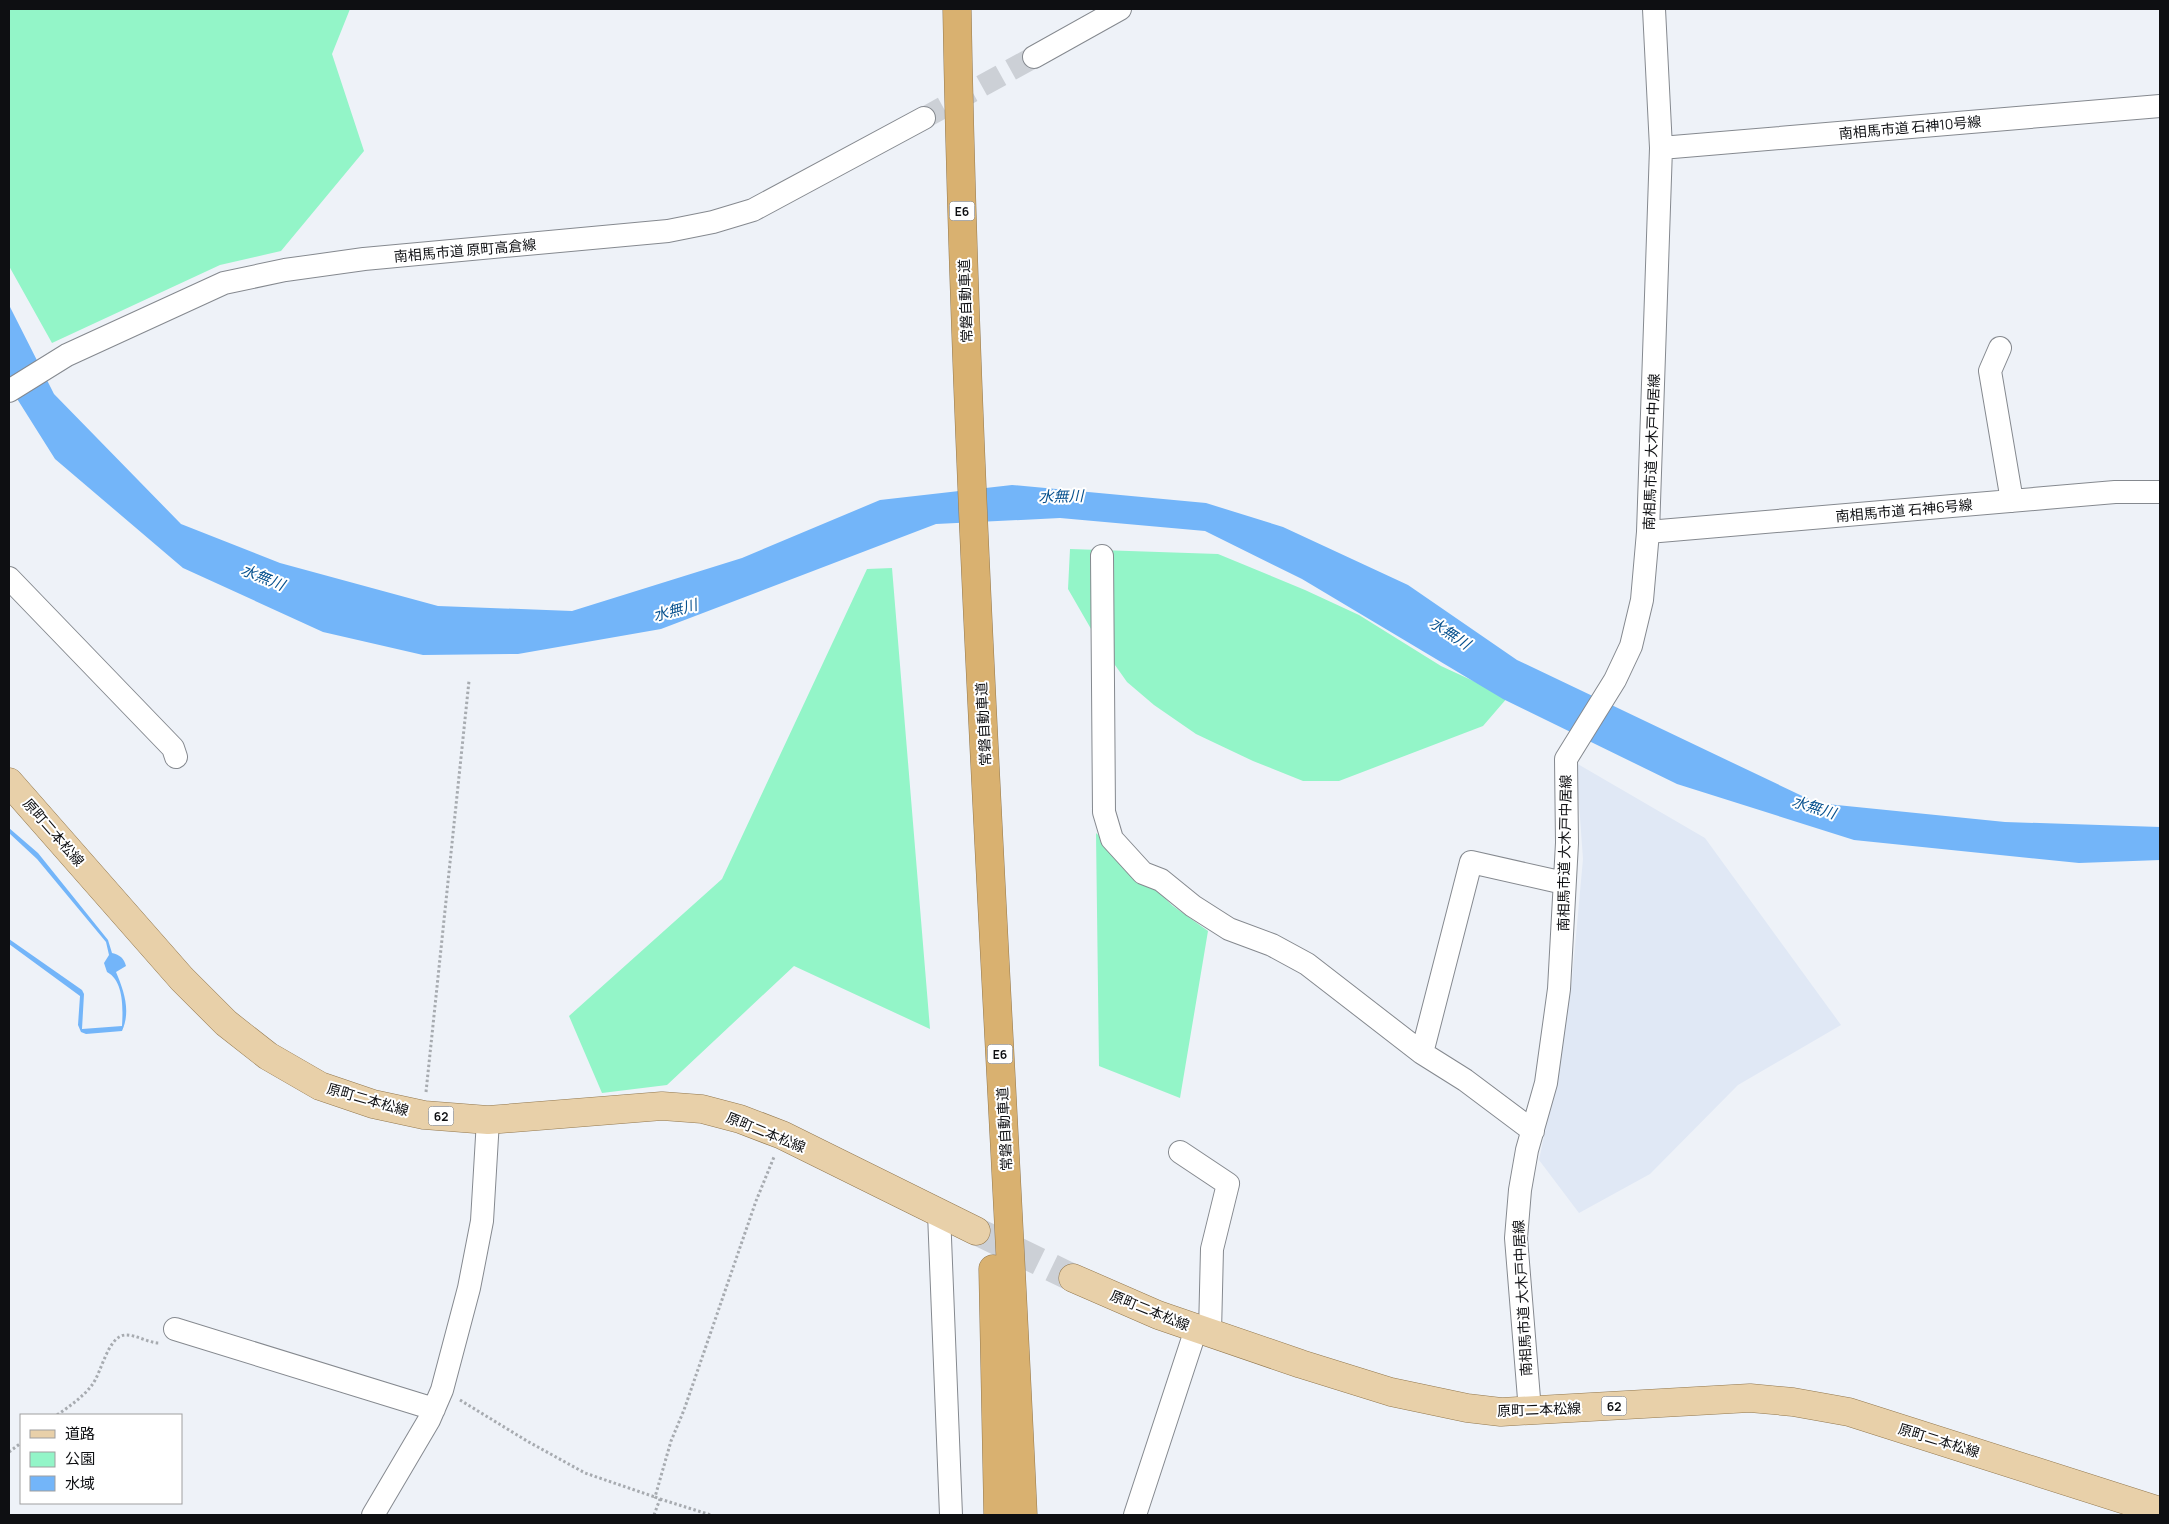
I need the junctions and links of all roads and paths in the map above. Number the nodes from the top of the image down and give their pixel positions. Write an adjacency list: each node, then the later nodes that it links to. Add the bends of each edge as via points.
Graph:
1 (957, 9): 15 (highway, 常磐自動車道 / E6)
2 (1120, 9): 4 (street)
3 (1654, 9): 7 (street, 南相馬市道 大木戸中居線)
4 (1034, 57)
5 (2160, 106): 7 (street, 南相馬市道 石神10号線)
6 (924, 118): 9 (street, 南相馬市道 原町高倉線, via 753,210 713,222 668,231 364,259 285,270 224,283 67,355)
7 (1661, 148): 12 (street, 南相馬市道 大木戸中居線)
8 (2000, 348): 11 (street, via 1990,371)
9 (9, 391)
10 (2160, 492): 11 (street, 南相馬市道 石神6号線, via 2115,492)
11 (2012, 501): 12 (street, 南相馬市道 石神6号線)
12 (1648, 532): 19 (street, 南相馬市道 大木戸中居線, via 1642,600 1631,646 1615,680 1566,759)
13 (1102, 556): 20 (street, via 1104,812 1112,839 1143,873 1161,880 1229,929 1272,945 1307,964)
14 (9, 578): 17 (street, via 173,748)
15 (976, 593): 43 (highway, 常磐自動車道 / E6); 44 (highway, 常磐自動車道 / E6)
16 (469, 680): 21 (path)
17 (176, 757)
18 (9, 782): 21 (main road, 原町二本松線 / 62, via 182,979 226,1023 268,1056 320,1086 373,1104)
19 (1564, 883): 20 (street, via 1471,862); 23 (street, 南相馬市道 大木戸中居線, via 1560,989 1546,1083)
20 (1422, 1053): 23 (street, via 1465,1080)
21 (424, 1115): 22 (main road, 原町二本松線 / 62)
22 (488, 1120): 24 (main road, 原町二本松線 / 62, via 662,1106 702,1109); 31 (street, via 482,1221)
23 (1533, 1131): 32 (street, 南相馬市道 大木戸中居線, via 1520,1190 1516,1238)
24 (782, 1135): 26 (main road, 原町二本松線 / 62); 36 (path, via 671,1440)
25 (1180, 1152): 30 (street, via 1228,1184 1212,1249)
26 (939, 1213): 27 (main road, 原町二本松線 / 62); 42 (street)
27 (976, 1231)
28 (1073, 1278): 30 (main road, 原町二本松線 / 62, via 1158,1315)
29 (176, 1329): 31 (street); 33 (path, via 171,1339 162,1343 126,1335 117,1337 94,1383)
30 (1203, 1330): 32 (main road, 原町二本松線 / 62, via 1391,1392 1467,1408); 45 (street)
31 (438, 1400): 36 (path, via 499,1423 585,1473); 39 (street)
32 (1530, 1411): 38 (main road, 原町二本松線 / 62, via 1750,1398 1793,1402 1848,1412)
33 (59, 1414)
34 (20, 1444): 35 (path)
35 (9, 1452)
36 (655, 1497): 37 (path)
37 (660, 1499): 40 (path); 41 (path)
38 (2160, 1511)
39 (373, 1515)
40 (654, 1515)
41 (711, 1515)
42 (951, 1515)
43 (998, 1515)
44 (1023, 1515)
45 (1135, 1515)

